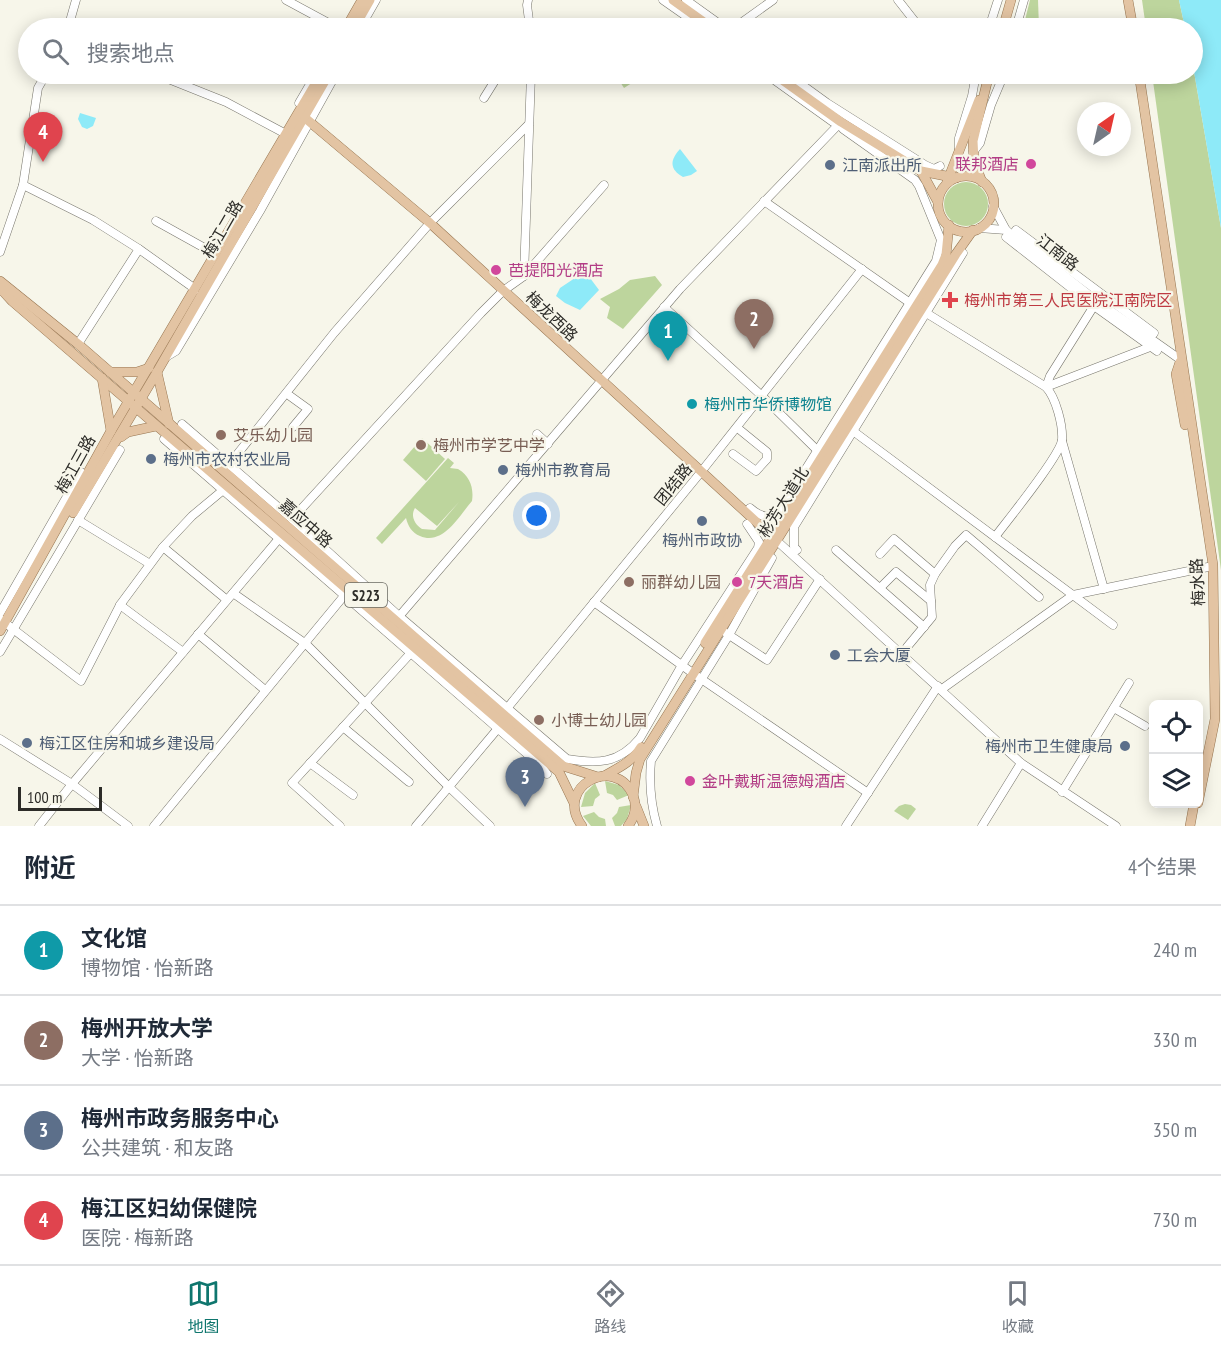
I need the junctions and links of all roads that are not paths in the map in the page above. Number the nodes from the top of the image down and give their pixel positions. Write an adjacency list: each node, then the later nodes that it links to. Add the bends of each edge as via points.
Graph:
1 (76, 0): 15 (street)
2 (286, 0): 16 (street)
3 (362, 0): 17 (main road); 18 (main road)
4 (376, 0): 19 (street)
5 (528, 0): 20 (street)
6 (663, 0): 21 (street)
7 (673, 0): 22 (main road)
8 (686, 0): 23 (street)
9 (773, 0): 24 (street)
10 (898, 0): 25 (street)
11 (998, 0): 26 (street)
12 (1011, 0): 27 (main road)
13 (1024, 0): 28 (street)
14 (1128, 0): 29 (main road)
15 (71, 18)
16 (321, 18)
17 (348, 18)
18 (357, 18)
19 (366, 18)
20 (529, 18)
21 (689, 18)
22 (698, 18)
23 (711, 18)
24 (748, 18)
25 (912, 18)
26 (992, 18)
27 (1006, 18)
28 (1019, 18)
29 (1131, 18)
30 (40, 84): 57 (street)
31 (181, 84): 50 (street, via 226,102)
32 (310, 84): 77 (street)
33 (315, 84): 50 (main road, 梅江二路)
34 (323, 84): 47 (main road, 梅江二路)
35 (330, 84): 47 (street)
36 (493, 84): 46 (street)
37 (531, 84): 48 (street)
38 (780, 84): 49 (street)
39 (787, 84): 49 (main road)
40 (801, 84): 53 (street, via 925,165 934,169)
41 (974, 84): 51 (street)
42 (985, 84): 51 (main road)
43 (986, 84): 52 (main road)
44 (1000, 84): 52 (street, via 980,143)
45 (1140, 84): 87 (main road, 梅水路)
46 (484, 98)
47 (307, 119): 63 (main road, 梅龙西路); 88 (main road, 梅江二路, via 166,357)
48 (529, 124): 63 (street); 74 (street)
49 (839, 124): 54 (main road); 59 (street); 84 (street, via 920,186 941,240)
50 (286, 134): 77 (main road, 梅江二路)
51 (959, 150): 55 (main road)
52 (973, 152): 56 (main road)
53 (940, 166)
54 (921, 171): 55 (main road); 60 (main road)
55 (951, 179): 56 (main road, via 972,177); 60 (main road, via 940,192)
56 (982, 182): 61 (main road, via 992,195)
57 (23, 184): 68 (street); 70 (street)
58 (604, 185): 74 (street)
59 (764, 201): 72 (street); 83 (street)
60 (938, 202): 64 (main road, via 939,213)
61 (993, 206): 65 (main road, via 987,221); 67 (street, 江南路)
62 (156, 221): 69 (street)
63 (430, 224): 79 (main road, 梅龙西路); 110 (street, via 334,333)
64 (949, 225): 65 (main road, via 963,231); 84 (main road, 彬芳大道北, via 946,255)
65 (976, 229): 67 (street); 84 (main road, 彬芳大道北)
66 (1016, 230): 85 (street)
67 (1006, 233): 82 (street, 江南路)
68 (139, 249): 77 (street); 86 (street)
69 (210, 250)
70 (0, 252)
71 (963, 253): 84 (street)
72 (862, 269): 84 (street); 93 (street, 团结路)
73 (0, 274): 78 (main road)
74 (524, 276): 79 (street)
75 (0, 280): 78 (main road, 嘉应中路 / S223)
76 (0, 288): 81 (main road, 嘉应中路 / S223)
77 (192, 289): 88 (main road, 梅江二路, via 161,346)
78 (12, 290): 86 (main road, 嘉应中路 / S223)
79 (503, 291): 90 (main road, 梅龙西路); 115 (street)
80 (0, 293): 81 (main road)
81 (12, 301): 89 (main road, 嘉应中路 / S223)
82 (1095, 303): 87 (street, 江南路); 91 (street); 91 (street, via 1154,349)
83 (664, 308): 90 (street); 93 (street)
84 (918, 308): 91 (street); 99 (main road, 彬芳大道北); 109 (main road, 彬芳大道北)
85 (1154, 333)
86 (78, 345): 89 (main road, 嘉应中路 / S223)
87 (1181, 360): 128 (main road, 梅水路, via 1176,374); 165 (main road, 梅水路, via 1213,565 1215,719)
88 (153, 370): 89 (main road); 94 (main road, 梅江二路); 95 (main road)
89 (106, 375): 94 (main road, 嘉应中路 / S223); 101 (main road)
90 (601, 381): 106 (street); 112 (main road, 梅龙西路)
91 (1046, 387): 105 (street, via 1054,396)
92 (290, 396): 98 (street, via 308,410)
93 (762, 396): 109 (street); 112 (street, 团结路)
94 (135, 401): 95 (main road, 嘉应中路 / S223); 97 (main road, 嘉应中路 / S223); 101 (main road, 梅江三路); 104 (main road, 梅江三路)
95 (169, 424): 110 (main road, 嘉应中路 / S223)
96 (182, 424): 110 (street)
97 (156, 426): 104 (main road, via 128,432); 118 (main road, 嘉应中路 / S223)
98 (293, 427)
99 (851, 429): 119 (street); 120 (main road, 彬芳大道北); 122 (street, via 794,527)
100 (740, 430): 108 (street, via 767,452 768,459 756,471)
101 (111, 431): 124 (main road, 梅江三路)
102 (537, 434): 106 (street)
103 (164, 439): 118 (street)
104 (116, 441): 124 (main road, 梅江三路, via 54,545)
105 (1062, 441): 119 (street); 132 (street)
106 (548, 444): 140 (street)
107 (120, 450): 116 (street)
108 (733, 454)
109 (820, 454): 114 (street, via 777,515 772,518); 120 (main road, 彬芳大道北)
110 (226, 468): 115 (street); 140 (main road, 嘉应中路 / S223)
111 (81, 472): 141 (street)
112 (701, 472): 120 (main road, 梅龙西路); 138 (street, 团结路)
113 (222, 491): 121 (street)
114 (750, 508)
115 (292, 519): 140 (street)
116 (78, 520): 127 (street); 148 (street)
117 (747, 524): 151 (street, via 758,548)
118 (281, 536): 133 (main road, 嘉应中路 / S223); 135 (street)
119 (995, 537): 134 (street)
120 (774, 538): 130 (street); 144 (main road, 彬芳大道北); 151 (main road, 彬芳大道北)
121 (164, 547): 127 (street); 135 (street)
122 (797, 550)
123 (836, 550): 131 (street)
124 (46, 551): 141 (main road, 梅江三路)
125 (880, 554): 129 (street, via 894,538)
126 (772, 558): 144 (street)
127 (150, 564): 139 (street)
128 (1208, 567): 132 (street); 161 (main road, 梅水路, via 1211,721)
129 (935, 574): 136 (street, via 966,535); 137 (street, via 930,585)
130 (820, 579): 144 (street, via 767,660); 153 (street)
131 (880, 588): 137 (street, via 896,572); 143 (street)
132 (1104, 589): 134 (street)
133 (346, 592): 146 (street); 157 (main road, 嘉应中路 / S223); 164 (street)
134 (1073, 595): 142 (street); 153 (street)
135 (230, 596): 145 (street); 146 (street)
136 (1039, 597)
137 (931, 601): 143 (street, via 932,617)
138 (594, 602): 151 (street); 157 (street, 团结路)
139 (120, 605): 141 (street, via 81,681); 149 (street)
140 (397, 618): 157 (main road, 嘉应中路 / S223)
141 (1, 621)
142 (1113, 625)
143 (924, 627): 147 (street)
144 (725, 632): 151 (main road, 彬芳大道北)
145 (198, 634): 149 (street); 154 (street)
146 (306, 644): 154 (street); 155 (street)
147 (907, 646)
148 (0, 652)
149 (183, 652): 168 (street)
150 (409, 655): 155 (street)
151 (692, 672): 157 (street, via 631,749 606,760 567,759); 166 (main road, 彬芳大道北, via 636,755); 171 (street); 173 (main road, 彬芳大道北, via 640,759); 185 (street, via 651,761)
152 (1130, 683): 156 (street)
153 (940, 688): 163 (street); 171 (street)
154 (265, 690): 179 (street)
155 (366, 702): 159 (street); 169 (street)
156 (1114, 708): 158 (street); 170 (street)
157 (504, 715): 166 (main road, 嘉应中路 / S223, via 563,766); 169 (street, 团结路); 174 (main road, 嘉应中路 / S223, via 560,772)
158 (1145, 726)
159 (343, 727): 162 (street); 167 (street)
160 (0, 739): 168 (street)
161 (1203, 759)
162 (310, 763): 172 (street); 180 (street, via 293,786)
163 (1021, 763): 170 (street); 187 (street)
164 (547, 774)
165 (1203, 775)
166 (601, 776): 173 (main road, S223, via 620,780); 174 (main road, 彬芳大道北, via 584,784)
167 (409, 782)
168 (72, 784): 177 (street); 178 (street)
169 (448, 786): 181 (street, 团结路); 182 (street)
170 (1062, 792): 188 (street)
171 (868, 793): 186 (street)
172 (353, 795)
173 (634, 801): 183 (main road, 彬芳大道北, via 634,816); 184 (main road, S223)
174 (574, 803): 176 (main road, S223)
175 (1196, 808): 189 (main road, 梅水路)
176 (578, 824)
177 (39, 826)
178 (128, 826)
179 (154, 826)
180 (340, 826)
181 (416, 826)
182 (490, 826)
183 (628, 826)
184 (645, 826)
185 (657, 826)
186 (846, 826)
187 (982, 826)
188 (1116, 826)
189 (1192, 826)

